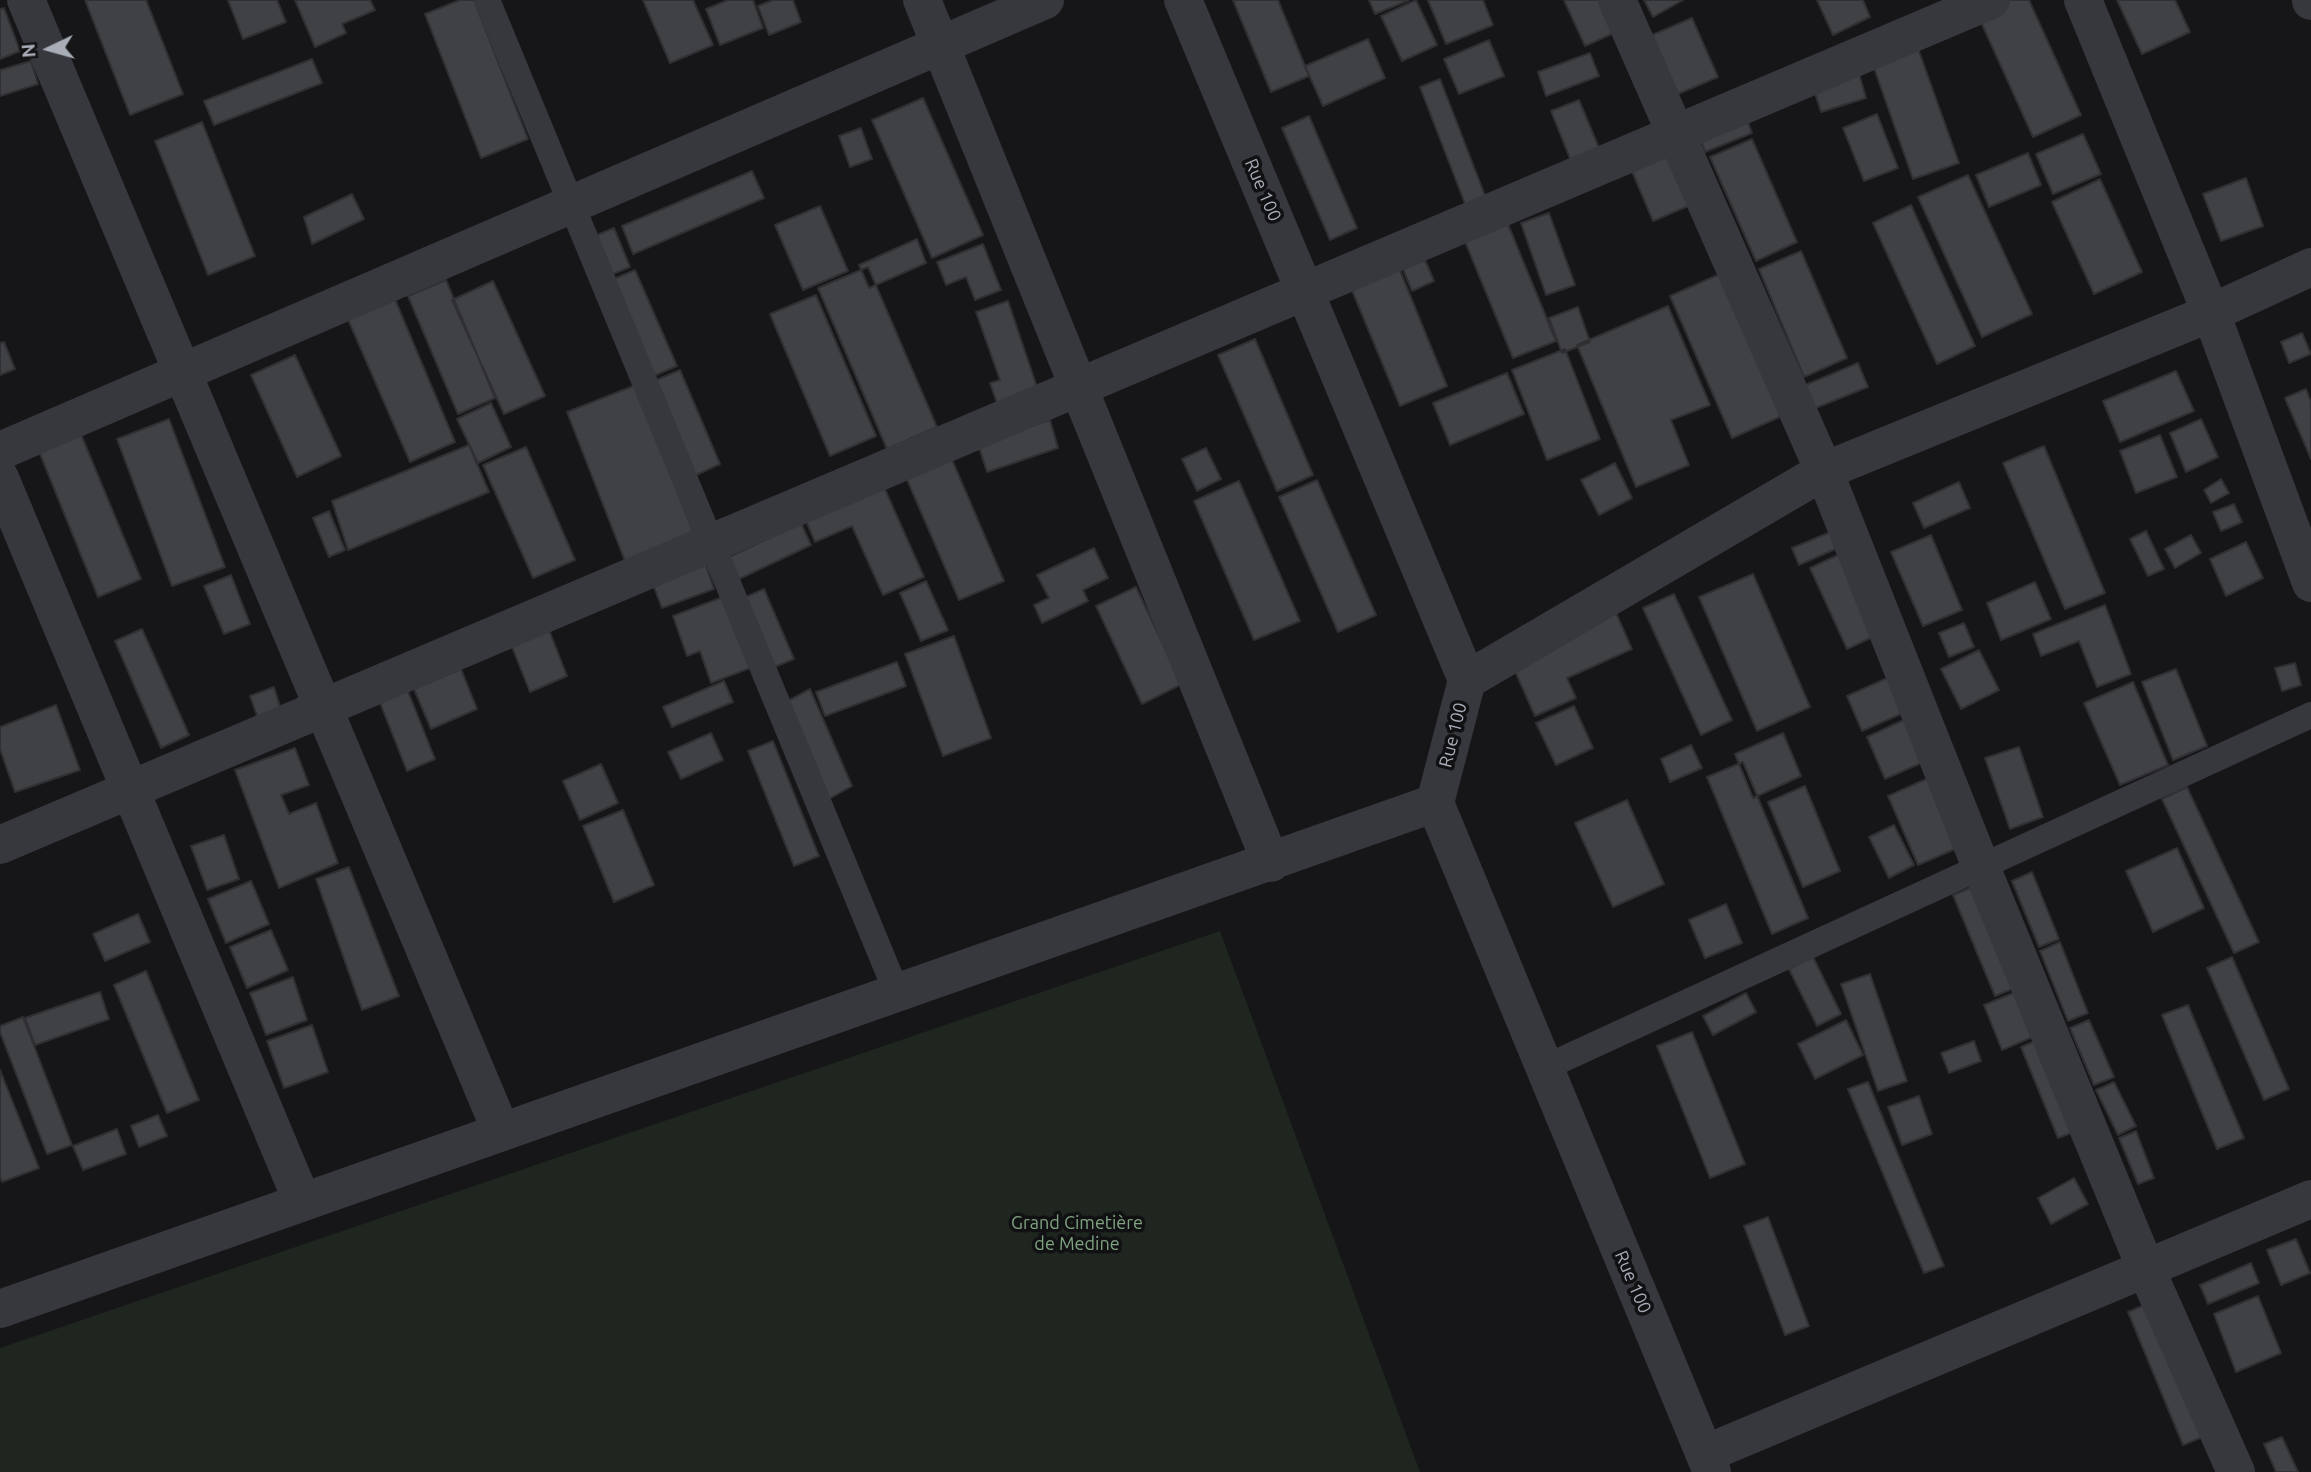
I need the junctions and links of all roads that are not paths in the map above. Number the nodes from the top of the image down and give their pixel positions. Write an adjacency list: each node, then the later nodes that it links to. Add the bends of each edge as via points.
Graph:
1 (26, 0): 15 (street)
2 (487, 0): 11 (lane)
3 (922, 0): 9 (street)
4 (1045, 0): 9 (street)
5 (1183, 0): 13 (street, Rue 100)
6 (1617, 0): 10 (street)
7 (1991, 0): 10 (street)
8 (2083, 0): 14 (street)
9 (940, 46): 11 (street); 16 (street)
10 (1674, 134): 13 (street); 18 (street)
11 (573, 204): 15 (street); 20 (lane)
12 (2311, 267): 14 (street)
13 (1306, 291): 16 (street); 22 (street, Rue 100)
14 (2211, 313): 18 (street); 21 (street)
15 (183, 372): 17 (street); 23 (street)
16 (1080, 386): 20 (street); 28 (street)
17 (0, 451)
18 (1824, 471): 22 (street); 29 (street)
19 (0, 478): 25 (street)
20 (713, 542): 23 (street); 30 (lane)
21 (2311, 583)
22 (1467, 680): 26 (street, Rue 100)
23 (325, 707): 25 (street); 32 (street)
24 (2311, 715): 29 (lane)
25 (131, 789): 27 (street); 34 (street)
26 (1435, 803): 28 (street); 31 (street, Rue 100)
27 (0, 845)
28 (1271, 863): 30 (street)
29 (1982, 867): 31 (lane); 35 (street)
30 (897, 993): 32 (street)
31 (1545, 1068): 37 (street, Rue 100)
32 (501, 1132): 34 (street)
33 (2311, 1199): 35 (street)
34 (302, 1201): 36 (street)
35 (2146, 1269): 37 (street); 38 (street)
36 (0, 1309)
37 (1709, 1463)
38 (2236, 1472)

